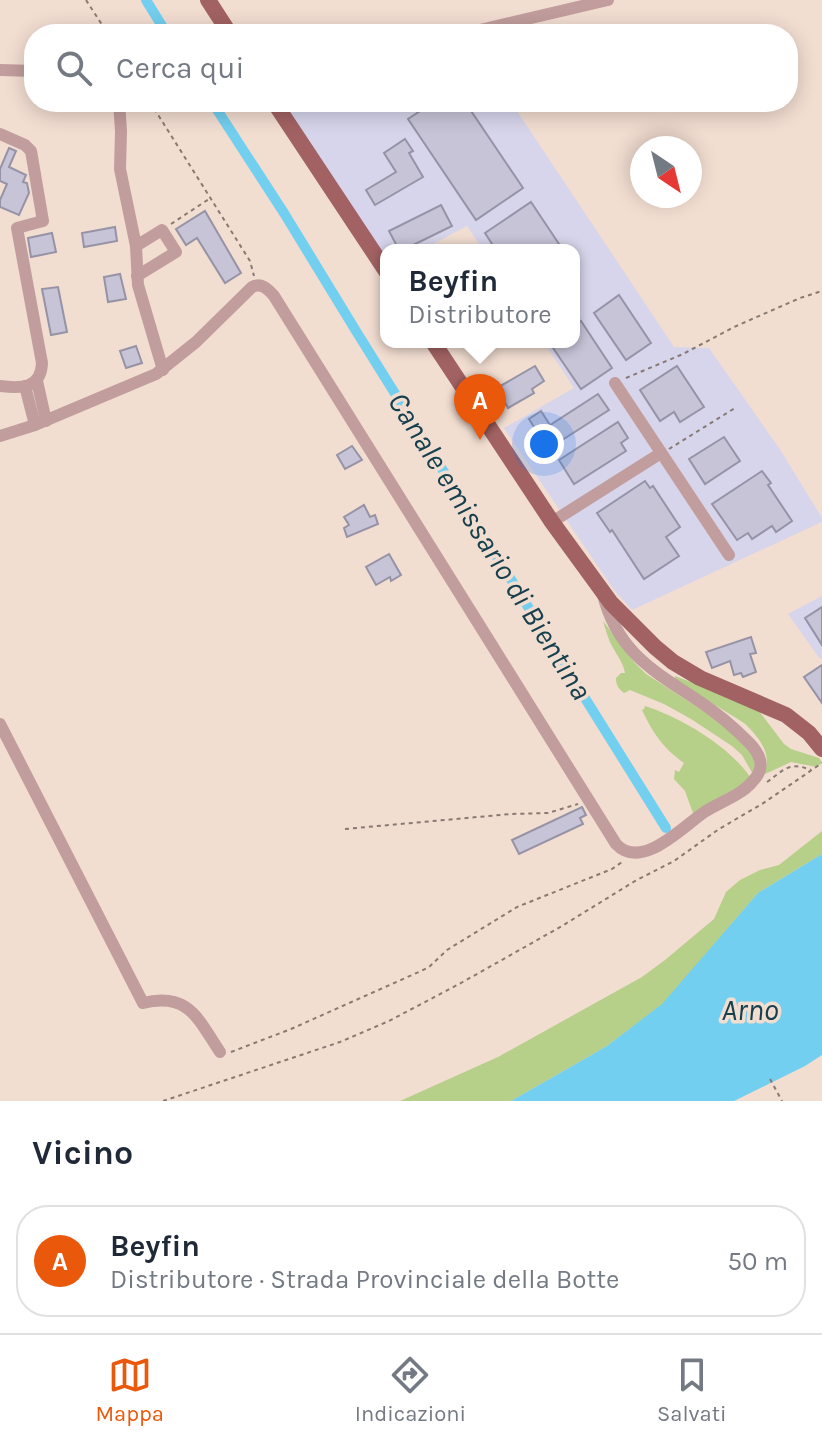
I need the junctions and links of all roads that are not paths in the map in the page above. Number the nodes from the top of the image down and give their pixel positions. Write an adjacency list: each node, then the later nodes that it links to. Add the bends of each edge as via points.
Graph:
1 (208, 0): 3 (main road)
2 (608, 0): 4 (street)
3 (224, 24)
4 (506, 24)
5 (0, 70): 6 (street)
6 (24, 71)
7 (120, 112): 10 (street, via 120,169)
8 (281, 112): 11 (main road)
9 (0, 134): 16 (street, via 29,148 43,221 17,228 42,363)
10 (136, 246): 12 (street); 12 (street, via 162,230 176,252)
11 (380, 262)
12 (137, 276): 14 (street)
13 (437, 348): 21 (main road)
14 (163, 370): 18 (street); 23 (street, via 252,287 264,286 616,844 629,852 645,851 744,789 761,764 754,747 717,713 639,658 613,626)
15 (615, 383): 20 (street)
16 (31, 384): 17 (street); 18 (street)
17 (0, 386)
18 (41, 423): 19 (street)
19 (0, 436)
20 (661, 453): 21 (street); 22 (street)
21 (552, 522): 23 (main road)
22 (729, 555)
23 (603, 594): 25 (main road, via 673,662 786,715)
24 (0, 724): 26 (street, via 143,1003 165,1000 185,1006)
25 (822, 749)
26 (220, 1052)

